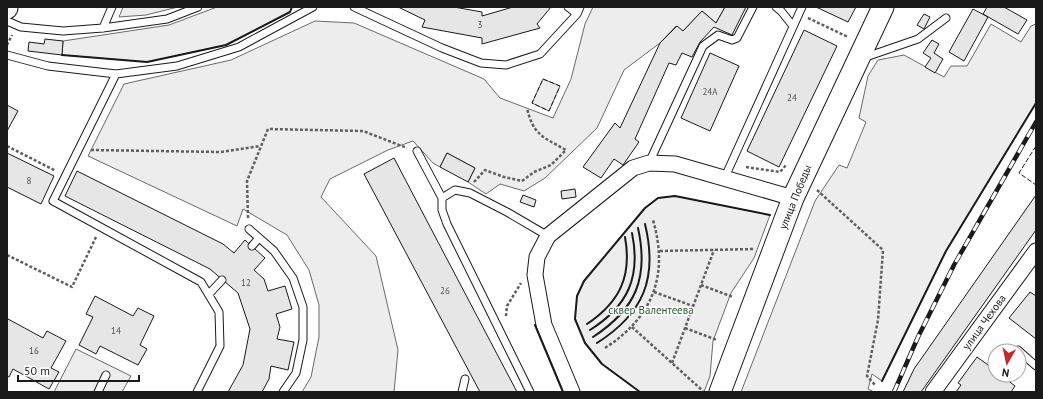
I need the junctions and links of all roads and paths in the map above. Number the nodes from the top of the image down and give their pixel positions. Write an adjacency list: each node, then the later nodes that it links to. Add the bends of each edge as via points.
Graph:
1 (112, 7): 15 (lane)
2 (198, 7): 15 (lane, via 167,19)
3 (313, 7): 21 (lane, via 239,47 177,66)
4 (354, 7): 10 (lane, via 442,48 481,63 506,65 540,54)
5 (568, 7): 10 (lane)
6 (753, 7): 28 (lane, via 737,38 732,40 718,35 704,46)
7 (776, 7): 14 (lane)
8 (802, 7): 14 (lane)
9 (883, 7): 20 (main road, улица Победы)
10 (579, 10)
11 (946, 18): 20 (lane, via 918,39)
12 (7, 21): 15 (lane, via 21,27 63,31)
13 (814, 21): 17 (path)
14 (793, 26): 29 (lane)
15 (103, 28)
16 (851, 31): 17 (path)
17 (848, 37): 18 (path)
18 (845, 44)
19 (7, 55): 21 (lane, via 48,66)
20 (857, 60): 31 (main road, улица Победы)
21 (116, 74): 25 (lane)
22 (527, 108): 32 (path, via 530,121 540,135 566,150 551,165 534,172 522,181 484,170 472,185)
23 (7, 146): 30 (path)
24 (260, 146): 25 (path, via 221,152); 26 (path, via 268,130 363,132); 35 (path, via 247,181)
25 (78, 150): 51 (lane, via 53,201 201,282)
26 (417, 151): 33 (lane)
27 (789, 160): 29 (path, via 780,172)
28 (649, 163): 29 (street); 38 (street, via 633,168)
29 (728, 171): 34 (street)
30 (58, 172)
31 (802, 176): 34 (main road, улица Победы); 64 (path, via 883,250 878,320 867,376)
32 (470, 193): 33 (lane, via 455,190); 38 (lane)
33 (442, 198): 56 (lane, via 442,210 447,224)
34 (793, 198): 72 (main road, улица Победы)
35 (248, 211)
36 (653, 220): 44 (path)
37 (249, 229): 39 (lane)
38 (548, 236): 70 (street, via 537,257 535,275 544,324)
39 (259, 238): 41 (lane); 67 (lane, via 274,251 293,278 303,307 303,340 296,373)
40 (92, 245): 45 (path, via 72,287)
41 (252, 246)
42 (761, 249): 43 (path)
43 (714, 250): 44 (path); 49 (path)
44 (660, 251): 50 (path, via 659,272)
45 (7, 255)
46 (1035, 255): 73 (street, улица Чехова)
47 (222, 280): 51 (lane)
48 (522, 281): 56 (path, via 507,306)
49 (701, 285): 52 (path); 53 (path)
50 (654, 292): 53 (path); 54 (path, via 645,311)
51 (209, 294): 66 (lane, via 220,312 220,346)
52 (733, 297)
53 (693, 306): 55 (path)
54 (632, 327): 58 (path); 60 (path)
55 (684, 328): 57 (path); 60 (path)
56 (503, 337): 69 (lane)
57 (717, 340)
58 (605, 348)
59 (1027, 358): 61 (lane)
60 (672, 363): 71 (path)
61 (1036, 366)
62 (106, 375): 65 (lane)
63 (465, 379): 68 (lane)
64 (875, 385)
65 (98, 392)
66 (197, 392)
67 (283, 392)
68 (462, 392)
69 (530, 392)
70 (572, 392)
71 (704, 392)
72 (720, 392)
73 (933, 392)

